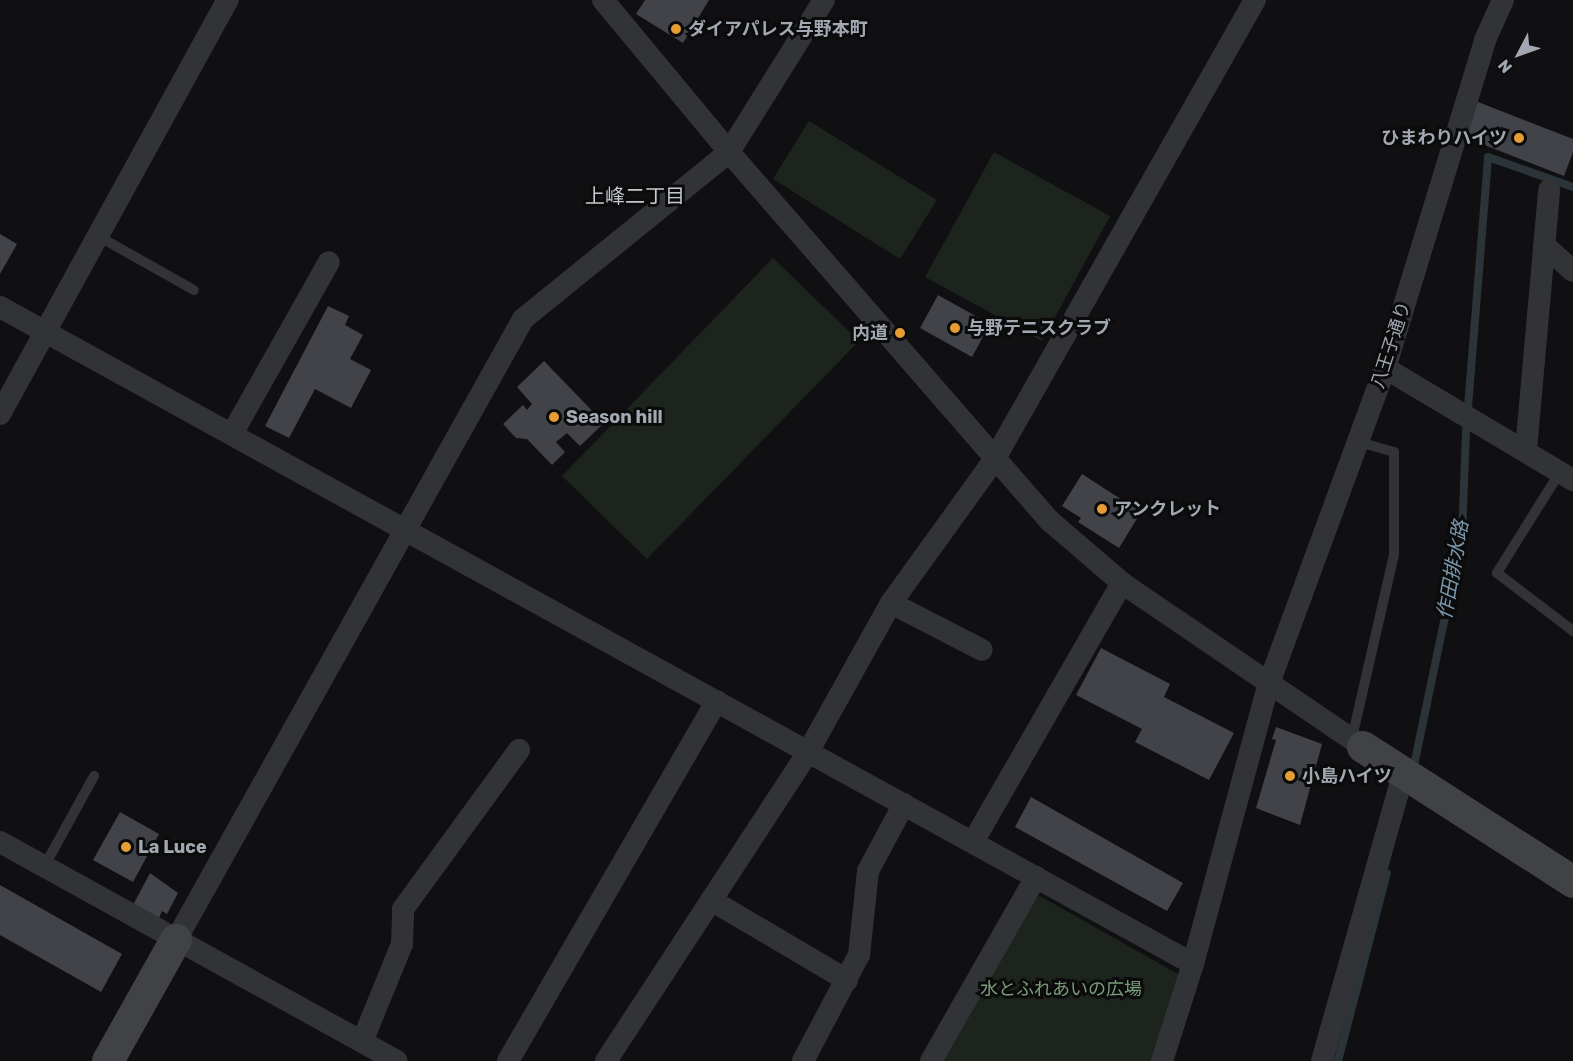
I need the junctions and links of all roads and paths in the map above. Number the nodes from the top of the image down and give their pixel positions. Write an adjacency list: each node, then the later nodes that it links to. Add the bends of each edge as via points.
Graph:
1 (228, 0): 8 (street)
2 (603, 0): 6 (street)
3 (824, 0): 6 (street)
4 (1255, 0): 20 (street)
5 (1501, 1): 15 (street, 八王子通り, via 1485,40)
6 (729, 152): 20 (street); 22 (street, via 523,319)
7 (1549, 190): 9 (street)
8 (98, 236): 12 (lane); 14 (street)
9 (1544, 245): 11 (street); 19 (street)
10 (329, 262): 17 (street)
11 (1573, 272)
12 (194, 290)
13 (0, 307): 14 (street)
14 (46, 332): 16 (street); 17 (street)
15 (1385, 368): 18 (street, 八王子通り); 19 (street)
16 (0, 414)
17 (232, 434): 22 (street)
18 (1356, 441): 27 (street, 八王子通り); 29 (lane, via 1394,452 1394,554)
19 (1526, 450): 21 (street)
20 (994, 460): 23 (street, via 1050,520); 24 (street)
21 (1566, 476): 25 (lane, via 1497,573)
22 (403, 528): 28 (street); 41 (street)
23 (1122, 583): 27 (street); 36 (street)
24 (891, 603): 26 (street); 31 (street)
25 (1573, 631)
26 (982, 650)
27 (1268, 686): 29 (street); 42 (street, 八王子通り)
28 (717, 701): 31 (street); 47 (street)
29 (1358, 742): 32 (street)
30 (519, 750): 44 (street, via 403,909 402,944)
31 (808, 752): 34 (street); 40 (street)
32 (1403, 774): 39 (street); 52 (street)
33 (94, 776): 37 (lane)
34 (904, 804): 36 (street); 43 (street, via 868,871 860,955)
35 (0, 842): 37 (street)
36 (973, 842): 38 (street)
37 (44, 867): 41 (street)
38 (1036, 877): 42 (street); 50 (street)
39 (1573, 882)
40 (711, 900): 43 (street); 48 (street)
41 (176, 940): 44 (street); 45 (street)
42 (1193, 964): 51 (street, 八王子通り)
43 (847, 980): 49 (street)
44 (362, 1042): 46 (street)
45 (108, 1061)
46 (396, 1061)
47 (508, 1061)
48 (606, 1061)
49 (803, 1061)
50 (931, 1061)
51 (1161, 1061)
52 (1322, 1061)

